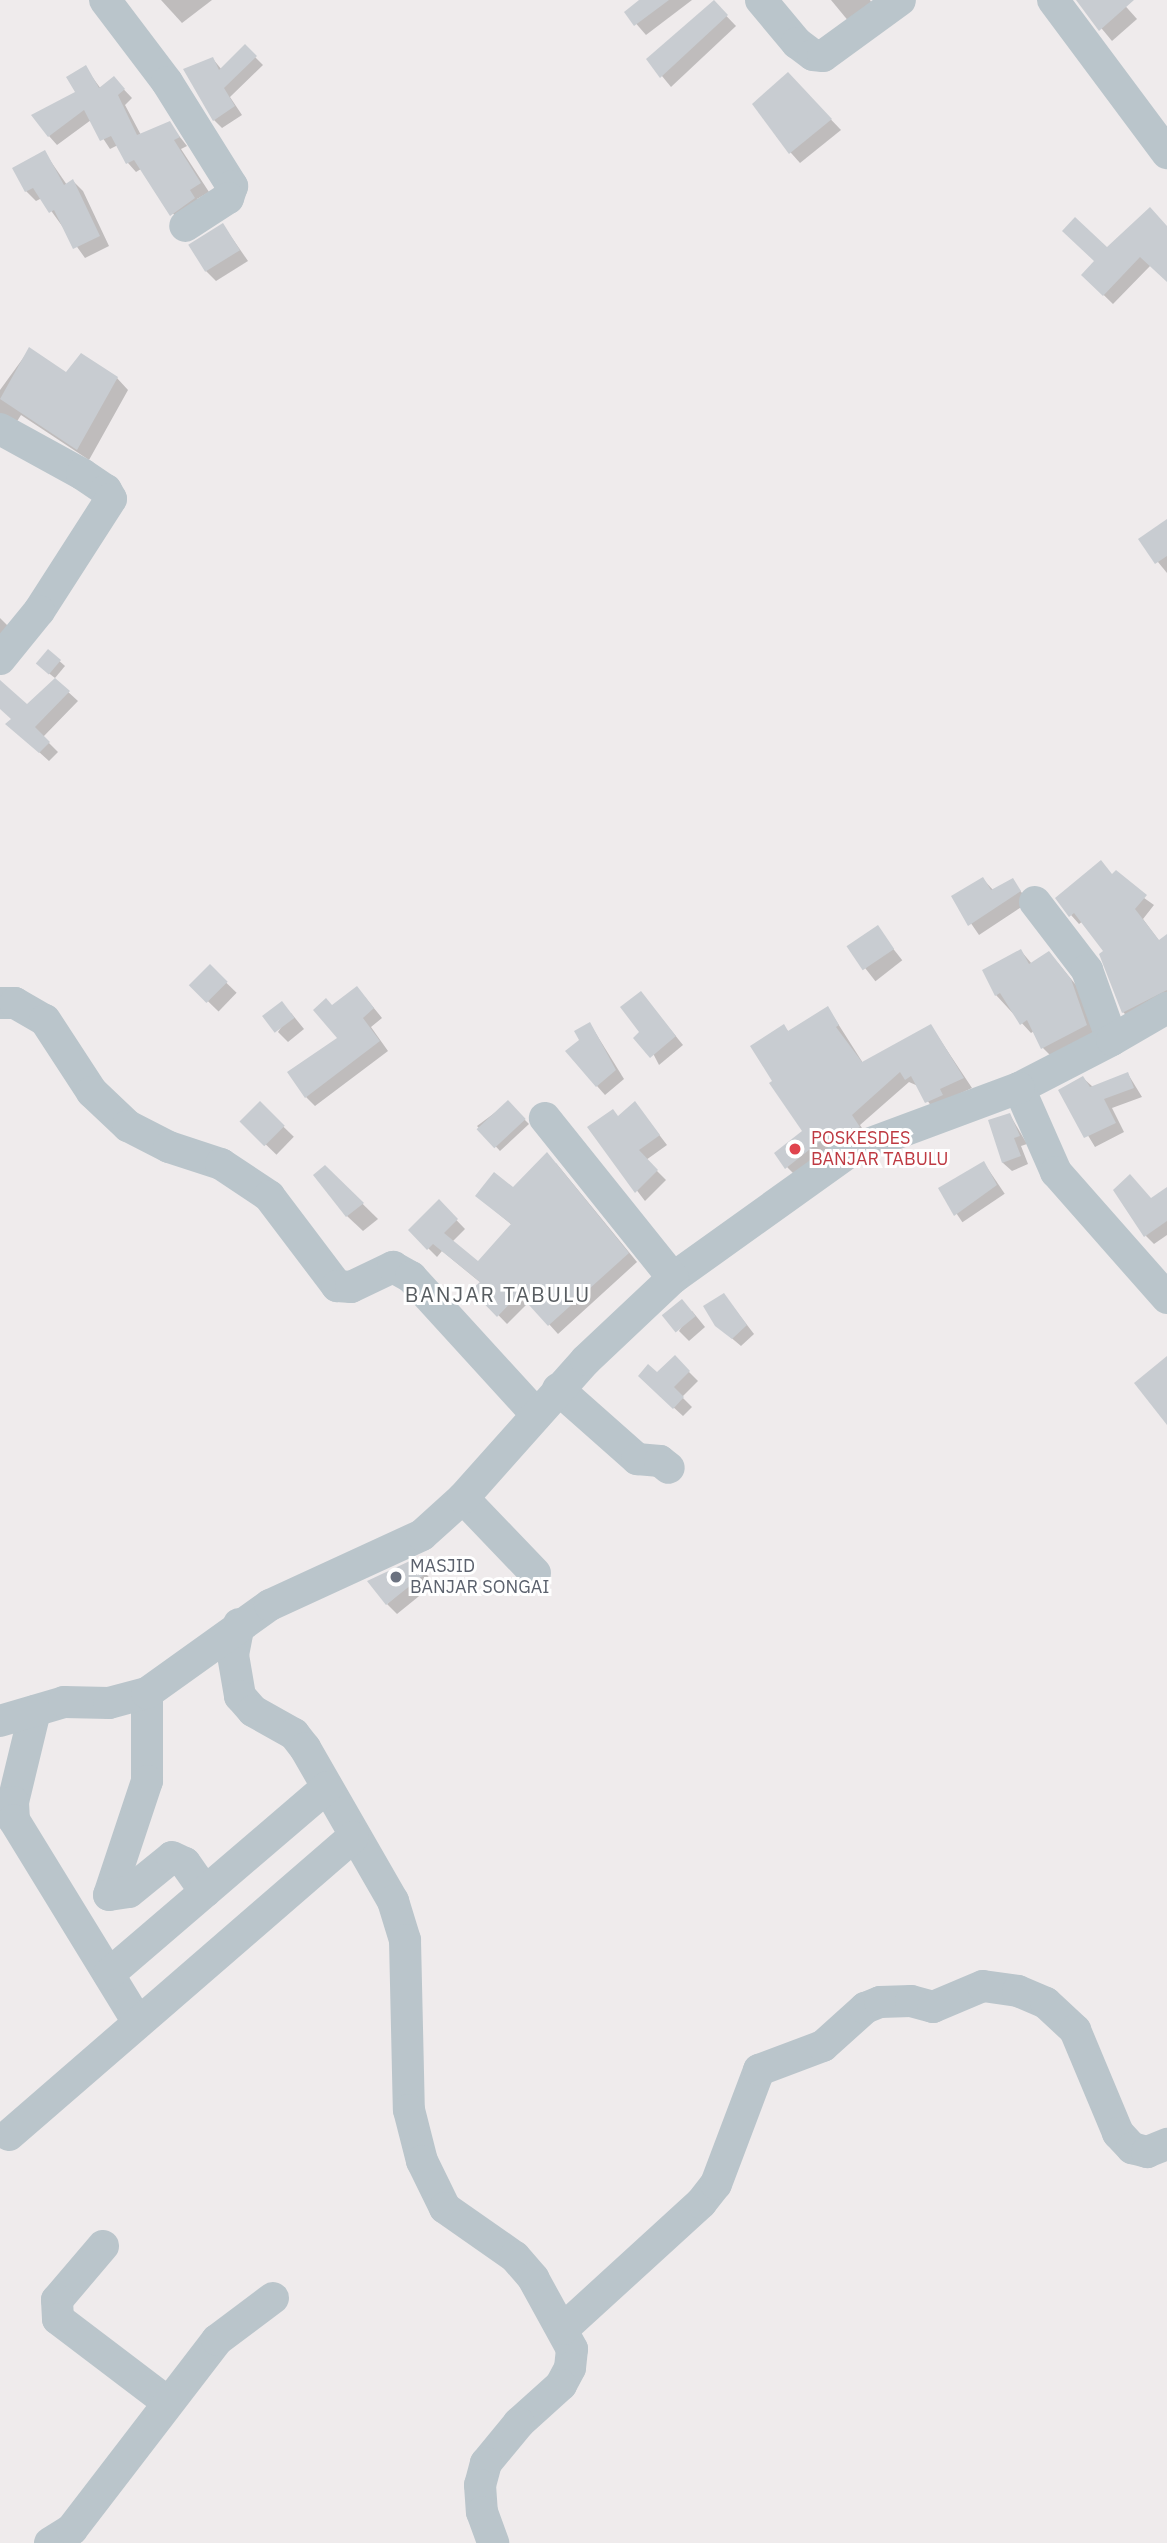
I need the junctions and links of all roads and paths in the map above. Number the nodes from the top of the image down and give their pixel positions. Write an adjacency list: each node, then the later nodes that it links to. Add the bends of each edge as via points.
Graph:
1 (105, 0): 6 (street, via 167,82 232,186 228,198)
2 (761, 0): 3 (street, via 813,55 823,55)
3 (900, 0)
4 (1053, 0): 5 (street)
5 (1167, 153)
6 (185, 226)
7 (0, 429): 8 (street, via 82,474 106,490 111,499 39,611)
8 (0, 659)
9 (1035, 902): 12 (street, via 1087,970)
10 (0, 1003): 18 (street, via 15,1003 45,1020 92,1092 128,1126 169,1147 210,1159 269,1196 337,1286 351,1287 393,1267 411,1276)
11 (1167, 1008): 12 (street)
12 (1112, 1040): 13 (street)
13 (1019, 1088): 15 (street, via 852,1150); 16 (street, via 1056,1172)
14 (545, 1118): 15 (street)
15 (673, 1278): 17 (street)
16 (1167, 1298)
17 (558, 1389): 18 (street); 19 (street, via 637,1459 660,1461)
18 (535, 1413): 20 (street)
19 (669, 1468)
20 (463, 1498): 21 (street); 22 (street, via 422,1535)
21 (535, 1573)
22 (239, 1624): 23 (street); 26 (street, via 233,1655 240,1696 253,1712 294,1734)
23 (147, 1692): 24 (street, via 109,1703 64,1702); 28 (street, via 147,1781 109,1895 129,1892 172,1857 186,1863)
24 (35, 1711): 25 (street); 29 (street, via 13,1802 14,1820)
25 (0, 1721)
26 (327, 1787): 27 (street); 28 (street)
27 (353, 1837): 30 (street); 35 (street, via 393,1901 405,1940 409,2110 422,2161 445,2208 515,2257)
28 (205, 1892): 29 (street)
29 (109, 1974): 30 (street)
30 (138, 2021): 31 (street)
31 (9, 2135)
32 (1167, 2144): 35 (street, via 1147,2152 1132,2148 1118,2133 1075,2030 1046,2003 1018,1991 983,1986 933,2007 911,2001 880,2002 865,2008 823,2046 759,2070 716,2184)
33 (103, 2246): 36 (street, via 57,2300 58,2319)
34 (273, 2298): 36 (street, via 217,2340)
35 (563, 2329): 38 (street, via 573,2358 565,2379 511,2433 483,2474 482,2512)
36 (166, 2401): 37 (street, via 72,2529)
37 (50, 2543)
38 (493, 2543)

